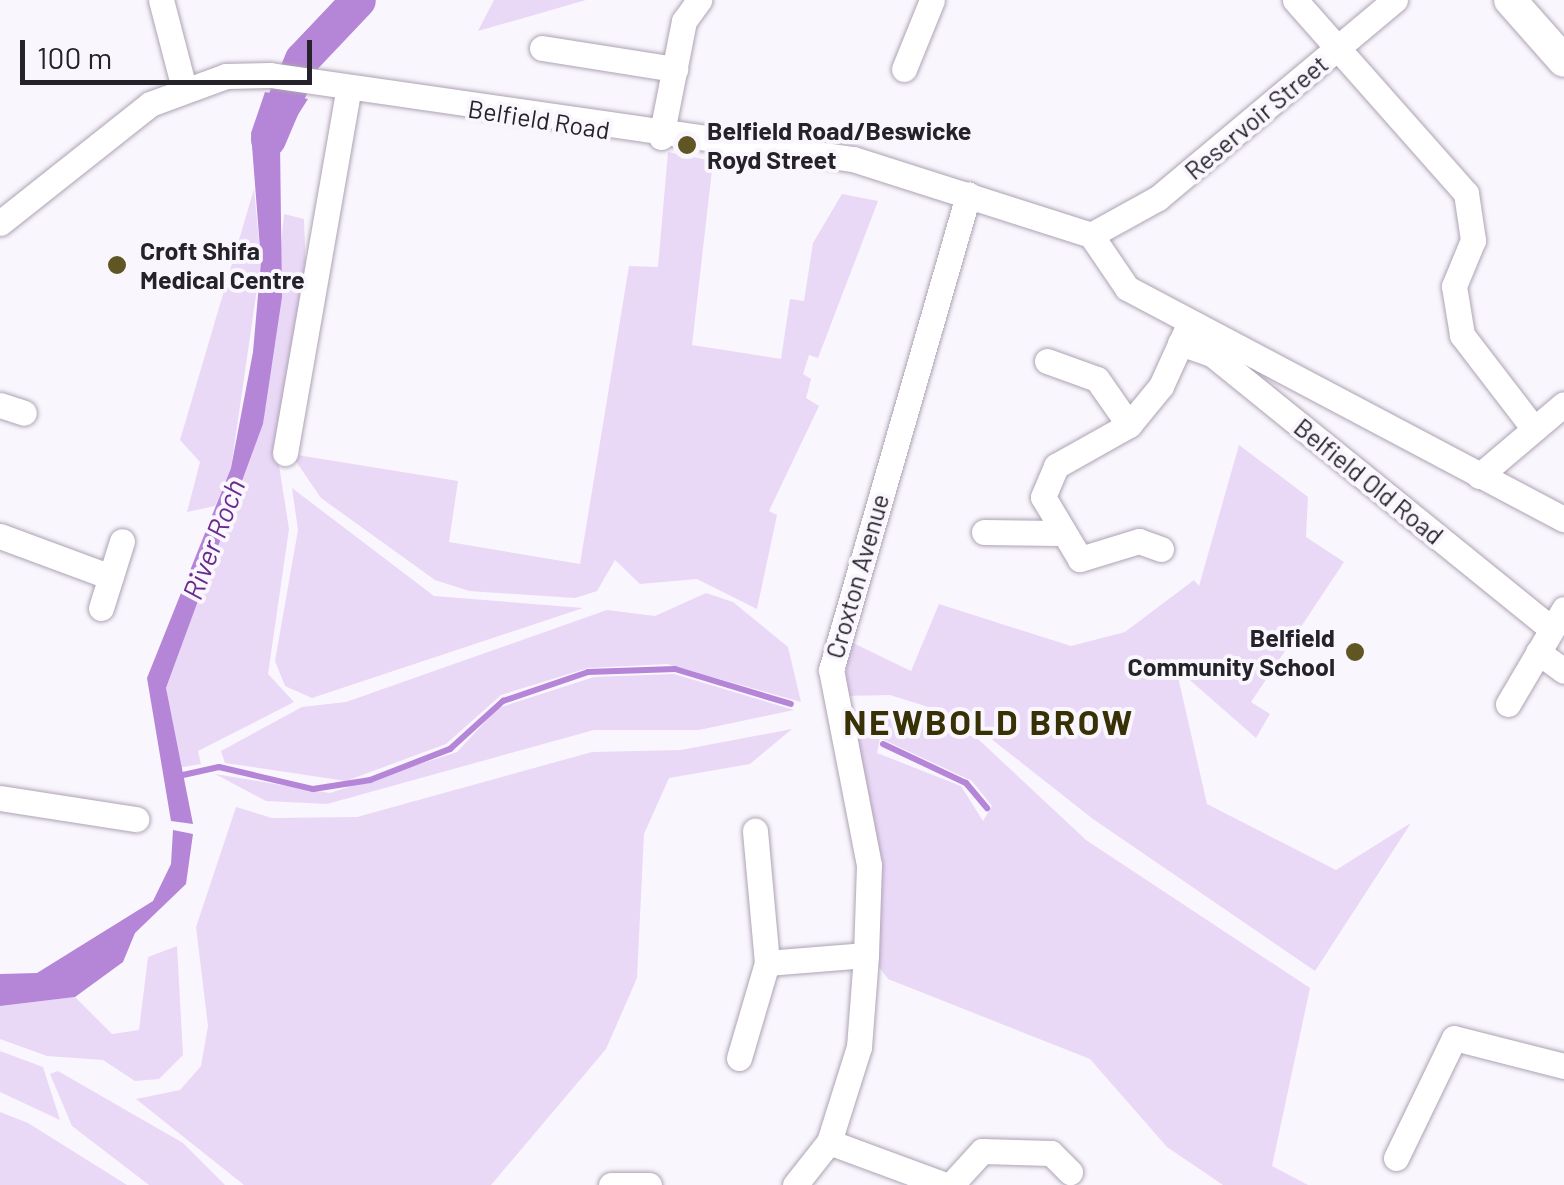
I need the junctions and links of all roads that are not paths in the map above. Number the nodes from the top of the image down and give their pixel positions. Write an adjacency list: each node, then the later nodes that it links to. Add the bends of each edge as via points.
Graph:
1 (161, 0): 13 (street)
2 (699, 0): 10 (street)
3 (932, 0): 11 (street)
4 (1296, 0): 8 (street)
5 (1394, 0): 8 (street, Reservoir Street)
6 (1510, 0): 9 (main road)
7 (542, 48): 10 (street)
8 (1338, 49): 17 (street, Reservoir Street); 22 (street, via 1466,193 1473,240 1454,286 1462,335)
9 (1564, 60)
10 (675, 69): 14 (street)
11 (904, 69)
12 (336, 86): 13 (street, Belfield Road, via 270,75); 14 (street, Belfield Road); 23 (street)
13 (184, 88): 16 (street, Belfield Road, via 150,104)
14 (661, 137): 15 (street, Belfield Road, via 853,158)
15 (968, 194): 17 (street, Belfield Road); 40 (street, Croxton Avenue, via 831,670 869,865)
16 (0, 223)
17 (1102, 232): 18 (street, via 1127,288)
18 (1185, 332): 21 (street); 24 (street); 33 (street, Belfield Old Road)
19 (1047, 361): 21 (street, via 1097,379)
20 (1564, 404): 22 (street)
21 (1129, 425): 27 (street, via 1056,466 1042,496)
22 (1534, 429): 24 (street)
23 (285, 453)
24 (1480, 476): 25 (street)
25 (1564, 520)
26 (984, 532): 27 (street)
27 (1057, 532): 30 (street, via 1080,559 1139,541)
28 (0, 536): 31 (street)
29 (122, 540): 31 (street)
30 (1161, 549)
31 (111, 577): 32 (street)
32 (101, 608)
33 (1558, 618): 34 (street)
34 (1538, 652): 35 (street); 36 (street)
35 (1564, 670)
36 (1508, 704)
37 (0, 798): 38 (street)
38 (136, 819)
39 (755, 831): 41 (street)
40 (866, 955): 41 (street); 44 (street, Croxton Avenue, via 859,1047)
41 (767, 963): 42 (street)
42 (739, 1058)
43 (1564, 1066): 45 (street, via 1454,1038)
44 (830, 1142): 49 (street, Croxton Avenue); 50 (street)
45 (1396, 1158)
46 (1070, 1172): 50 (street, via 1051,1153 982,1151)
47 (611, 1185): 48 (street)
48 (649, 1185)
49 (795, 1185)
50 (948, 1185)

